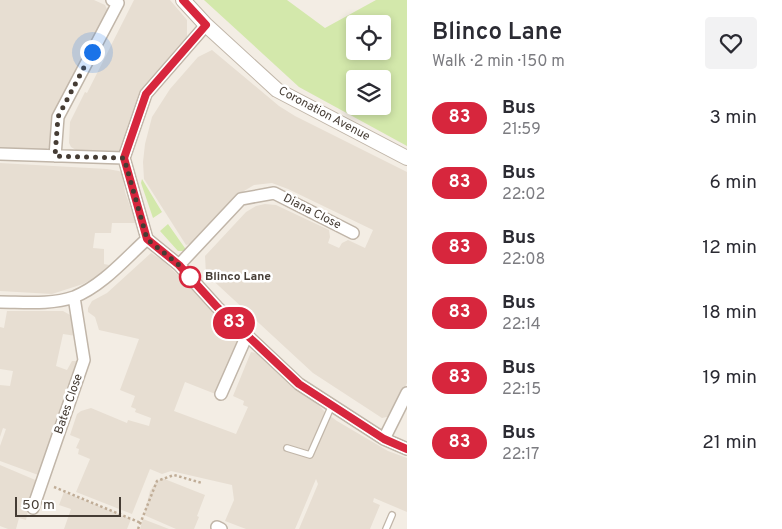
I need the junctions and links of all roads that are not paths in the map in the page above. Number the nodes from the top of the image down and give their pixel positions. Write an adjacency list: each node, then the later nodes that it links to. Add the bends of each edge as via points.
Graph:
1 (112, 0): 5 (street, via 118,3 58,117)
2 (183, 0): 3 (street, Coronation Avenue)
3 (206, 25): 6 (street, via 146,94); 7 (street, Coronation Avenue, via 277,90)
4 (0, 154): 5 (street)
5 (55, 156): 6 (street)
6 (124, 158): 9 (street)
7 (407, 158)
8 (353, 233): 10 (street, Diana Close, via 274,193 241,199)
9 (147, 239): 10 (street); 11 (street, via 99,282)
10 (179, 265): 13 (street)
11 (74, 297): 12 (street); 20 (street, Bates Close, via 84,360)
12 (0, 302)
13 (247, 335): 15 (street); 16 (street, via 299,384)
14 (407, 392): 17 (street)
15 (221, 394)
16 (332, 405): 17 (street); 18 (lane, via 310,455)
17 (384, 439): 19 (street)
18 (287, 448)
19 (407, 450)
20 (33, 508)
21 (392, 515): 22 (lane)
22 (386, 529)

